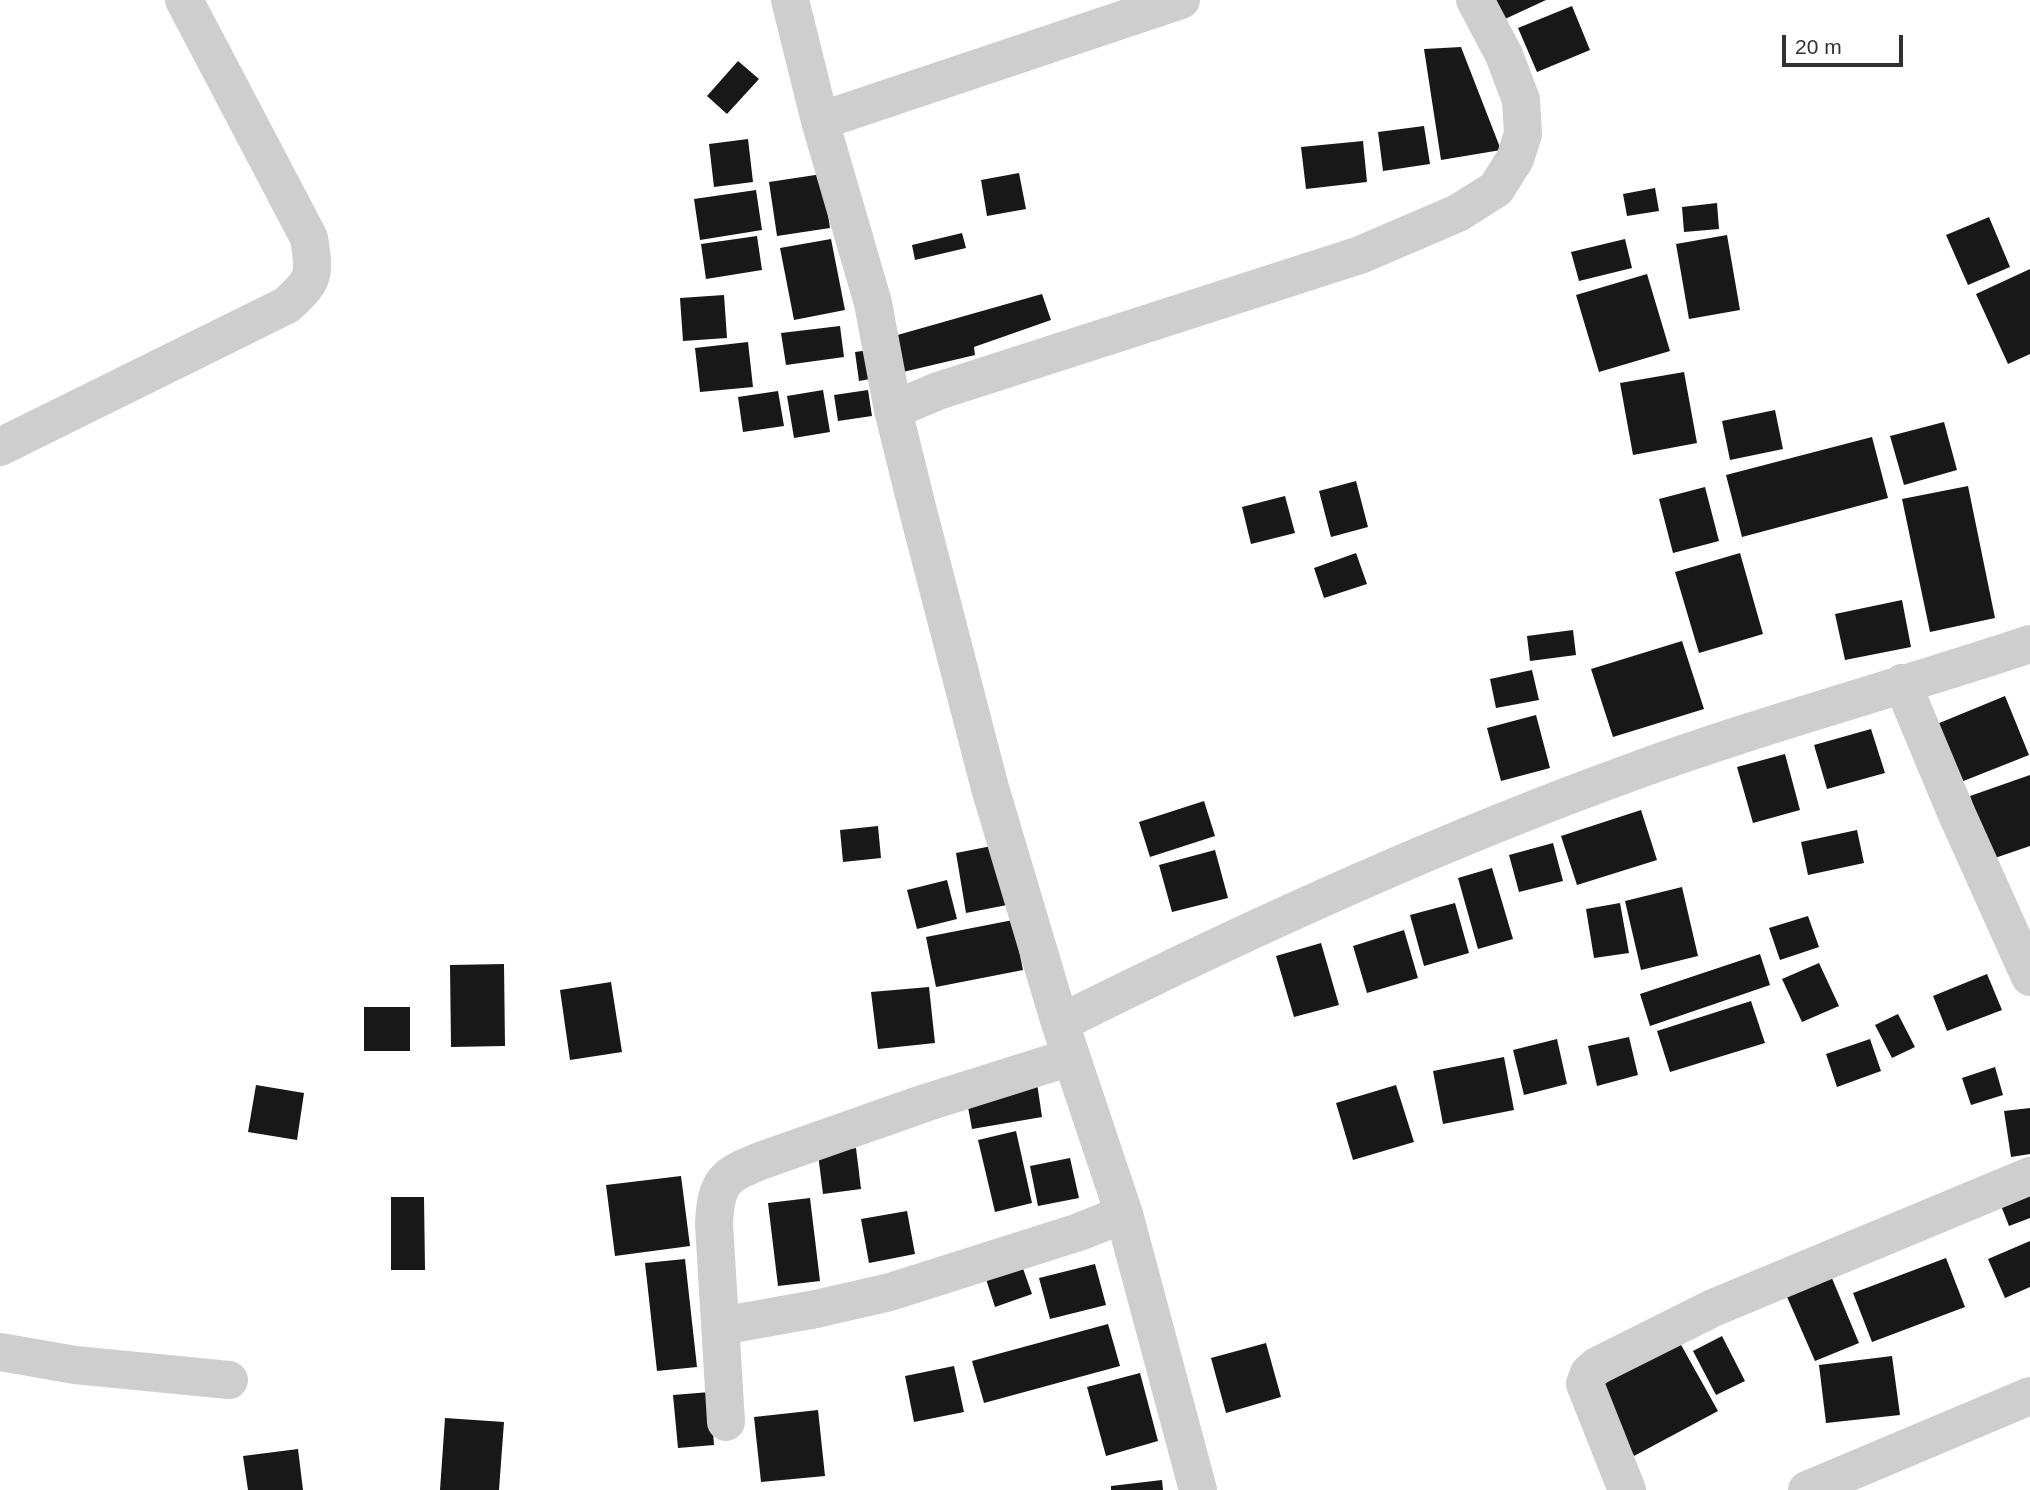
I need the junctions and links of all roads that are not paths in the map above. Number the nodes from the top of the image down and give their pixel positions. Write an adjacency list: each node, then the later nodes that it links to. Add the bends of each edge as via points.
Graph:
1 (184, 0): 7 (street, via 309,238 313,275 287,305)
2 (790, 0): 5 (street)
3 (1181, 0): 5 (street)
4 (1475, 0): 6 (street, via 1521,100 1523,134 1515,159 1496,189 1458,214 1360,255 938,391)
5 (820, 121): 6 (street, via 873,303)
6 (893, 410): 11 (street, via 990,788)
7 (0, 447)
8 (2030, 644): 9 (street)
9 (1902, 683): 10 (street); 11 (street, via 1633,771 1489,826 1281,915)
10 (2030, 977)
11 (1065, 1040): 13 (street); 14 (street, via 925,1103 741,1168 723,1181 715,1201 714,1224)
12 (2030, 1176): 20 (street, via 1713,1308 1597,1366 1586,1384)
13 (1124, 1214): 14 (street, via 890,1292); 19 (street)
14 (721, 1326): 18 (street)
15 (0, 1352): 16 (street, via 75,1366)
16 (229, 1380)
17 (2030, 1395): 21 (street)
18 (726, 1422)
19 (1198, 1490)
20 (1627, 1490)
21 (1807, 1490)

